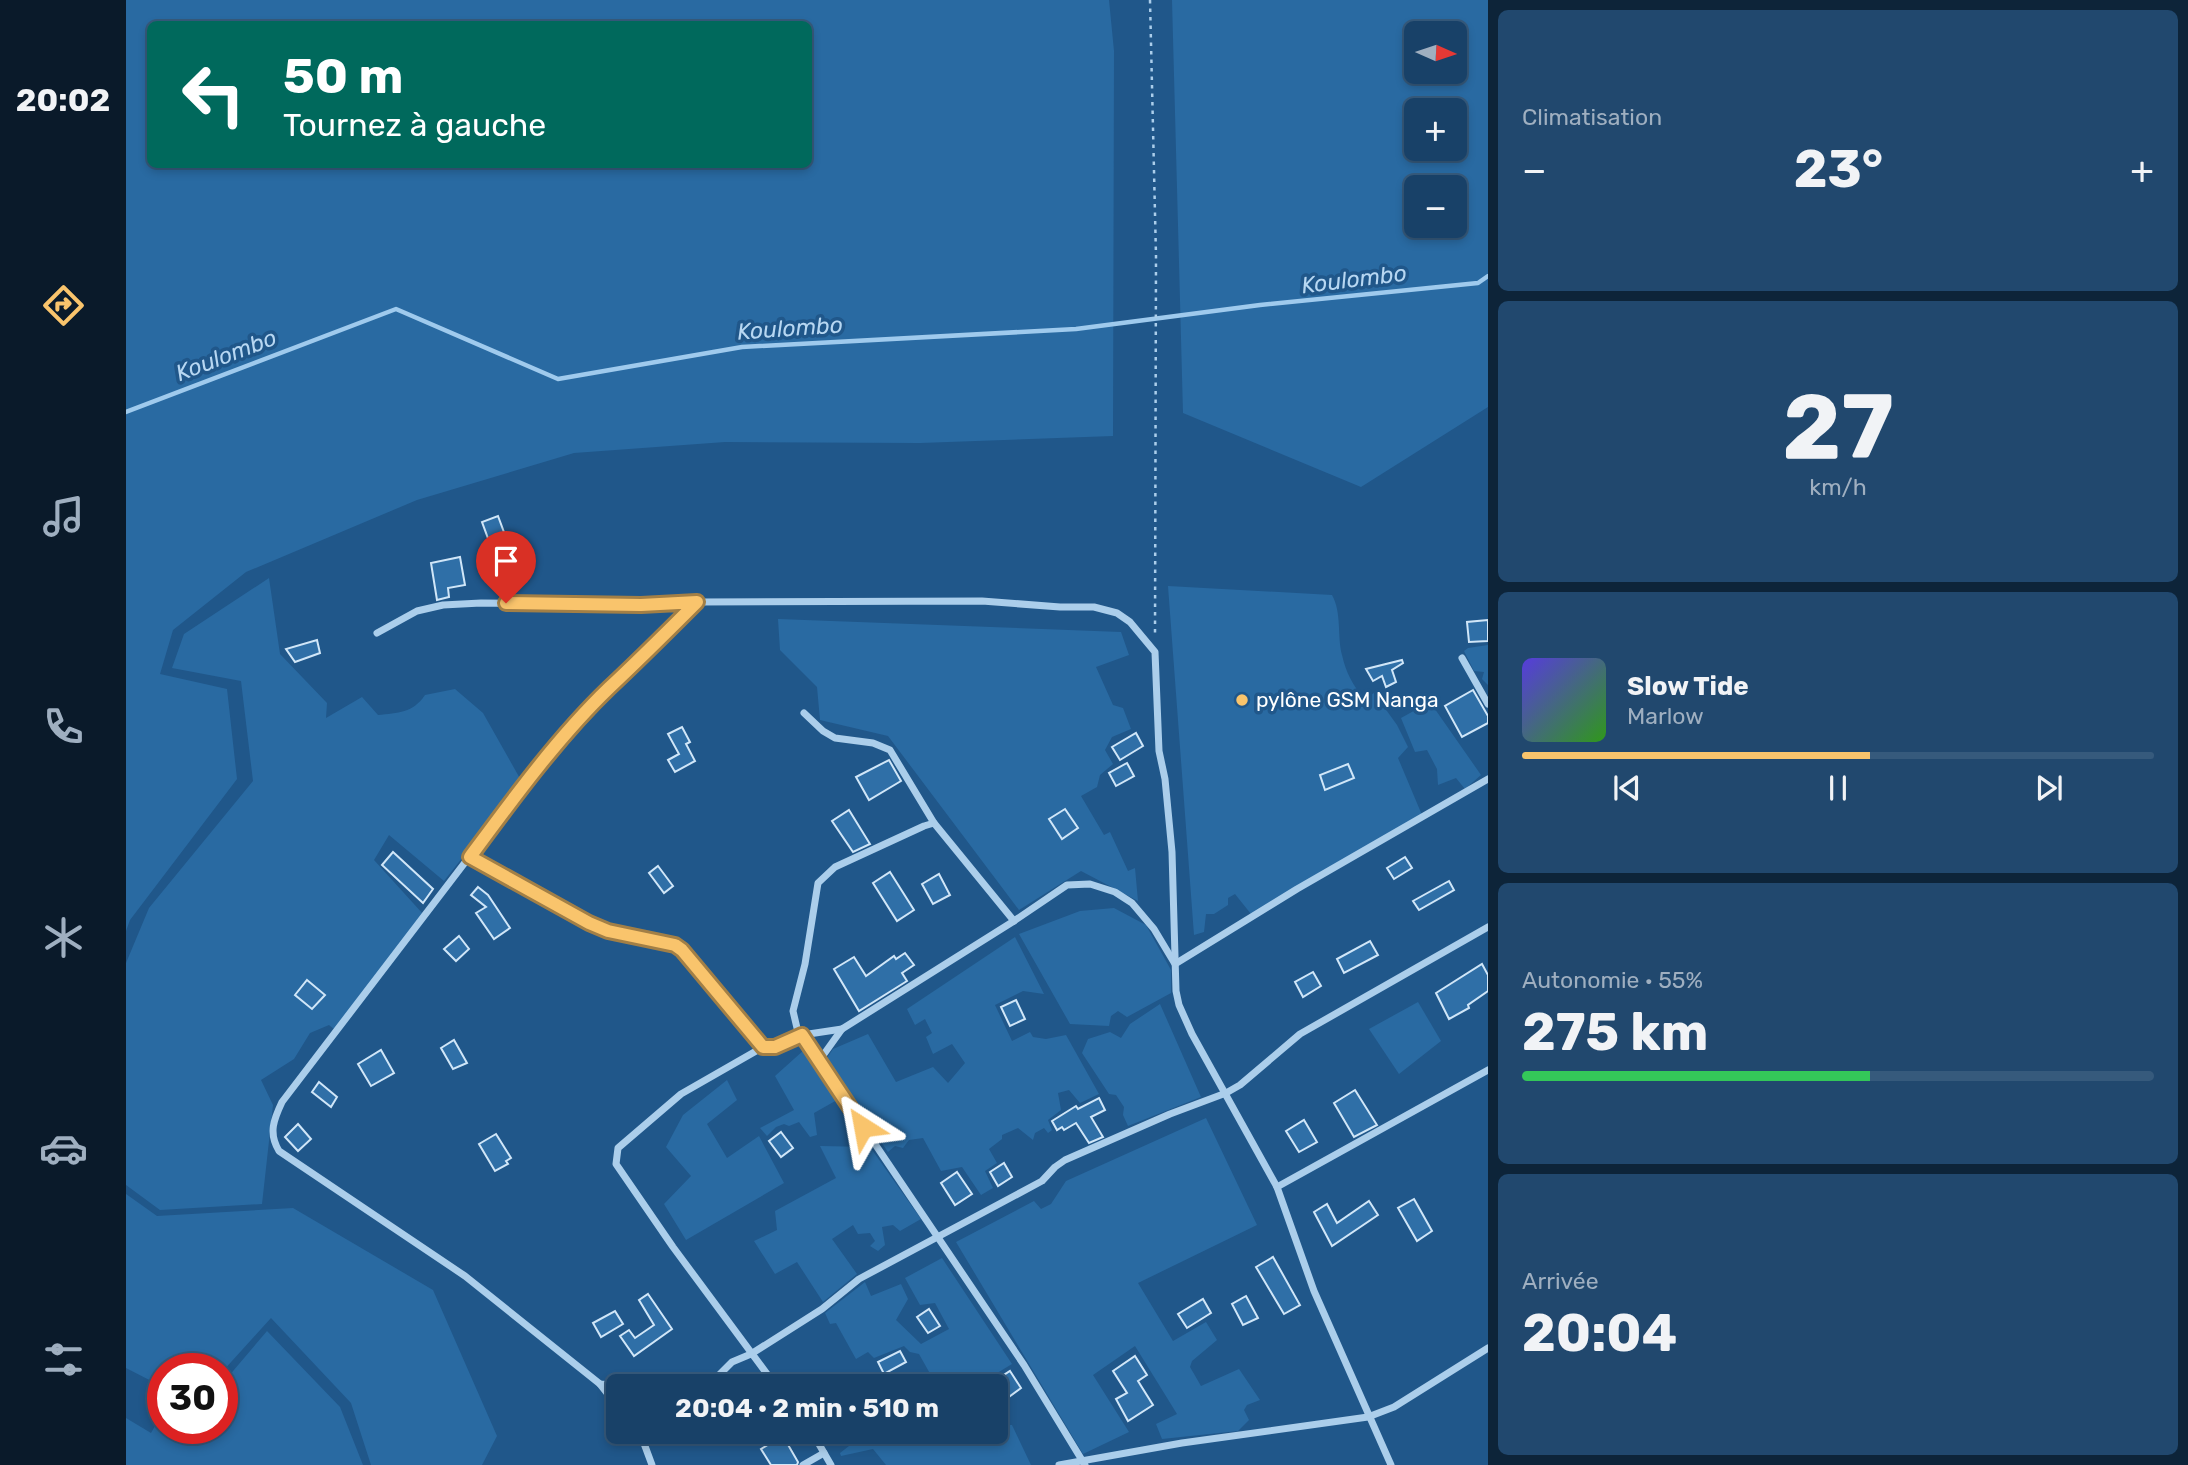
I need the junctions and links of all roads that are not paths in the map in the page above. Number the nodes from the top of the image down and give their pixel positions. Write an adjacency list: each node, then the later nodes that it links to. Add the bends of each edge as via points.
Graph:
1 (697, 602): 2 (street, via 443,605 417,611); 8 (street, via 609,688 545,760); 11 (street, via 982,601 1117,612 1155,652 1159,751 1172,852)
2 (377, 633)
3 (1462, 658): 4 (street)
4 (1488, 704)
5 (804, 713): 7 (street, via 835,738 890,750)
6 (1488, 779): 11 (street)
7 (934, 823): 9 (street); 13 (street, via 835,867 818,883 793,1011)
8 (470, 857): 14 (street, via 589,923 675,945); 24 (street, via 282,1102 274,1119 273,1141 279,1151 466,1276)
9 (1014, 921): 11 (street, via 1067,885 1090,884 1132,903); 12 (street)
10 (1488, 927): 17 (street, via 1300,1034)
11 (1175, 964): 17 (street, via 1179,1005)
12 (842, 1029): 13 (street); 15 (street)
13 (802, 1035): 14 (street, via 775,1047); 15 (street)
14 (763, 1047): 21 (street, via 681,1094 618,1148 615,1159)
15 (819, 1061): 19 (street)
16 (1488, 1070): 18 (street)
17 (1226, 1093): 18 (street); 19 (street, via 1065,1160 1042,1181)
18 (1277, 1188): 27 (street, via 1314,1292)
19 (936, 1236): 21 (street, via 859,1279 822,1309); 31 (street, via 1040,1388)
20 (1488, 1348): 27 (street, via 1394,1407)
21 (751, 1353): 22 (street); 23 (street)
22 (718, 1374)
23 (767, 1374)
24 (600, 1384): 25 (street); 26 (street)
25 (606, 1384)
26 (606, 1392)
27 (1368, 1417): 31 (street); 36 (street)
28 (644, 1444): 32 (street)
29 (819, 1444): 30 (street)
30 (824, 1453): 33 (street); 34 (street)
31 (1083, 1462): 35 (street)
32 (652, 1465)
33 (803, 1465)
34 (831, 1465)
35 (1059, 1465)
36 (1391, 1465)

